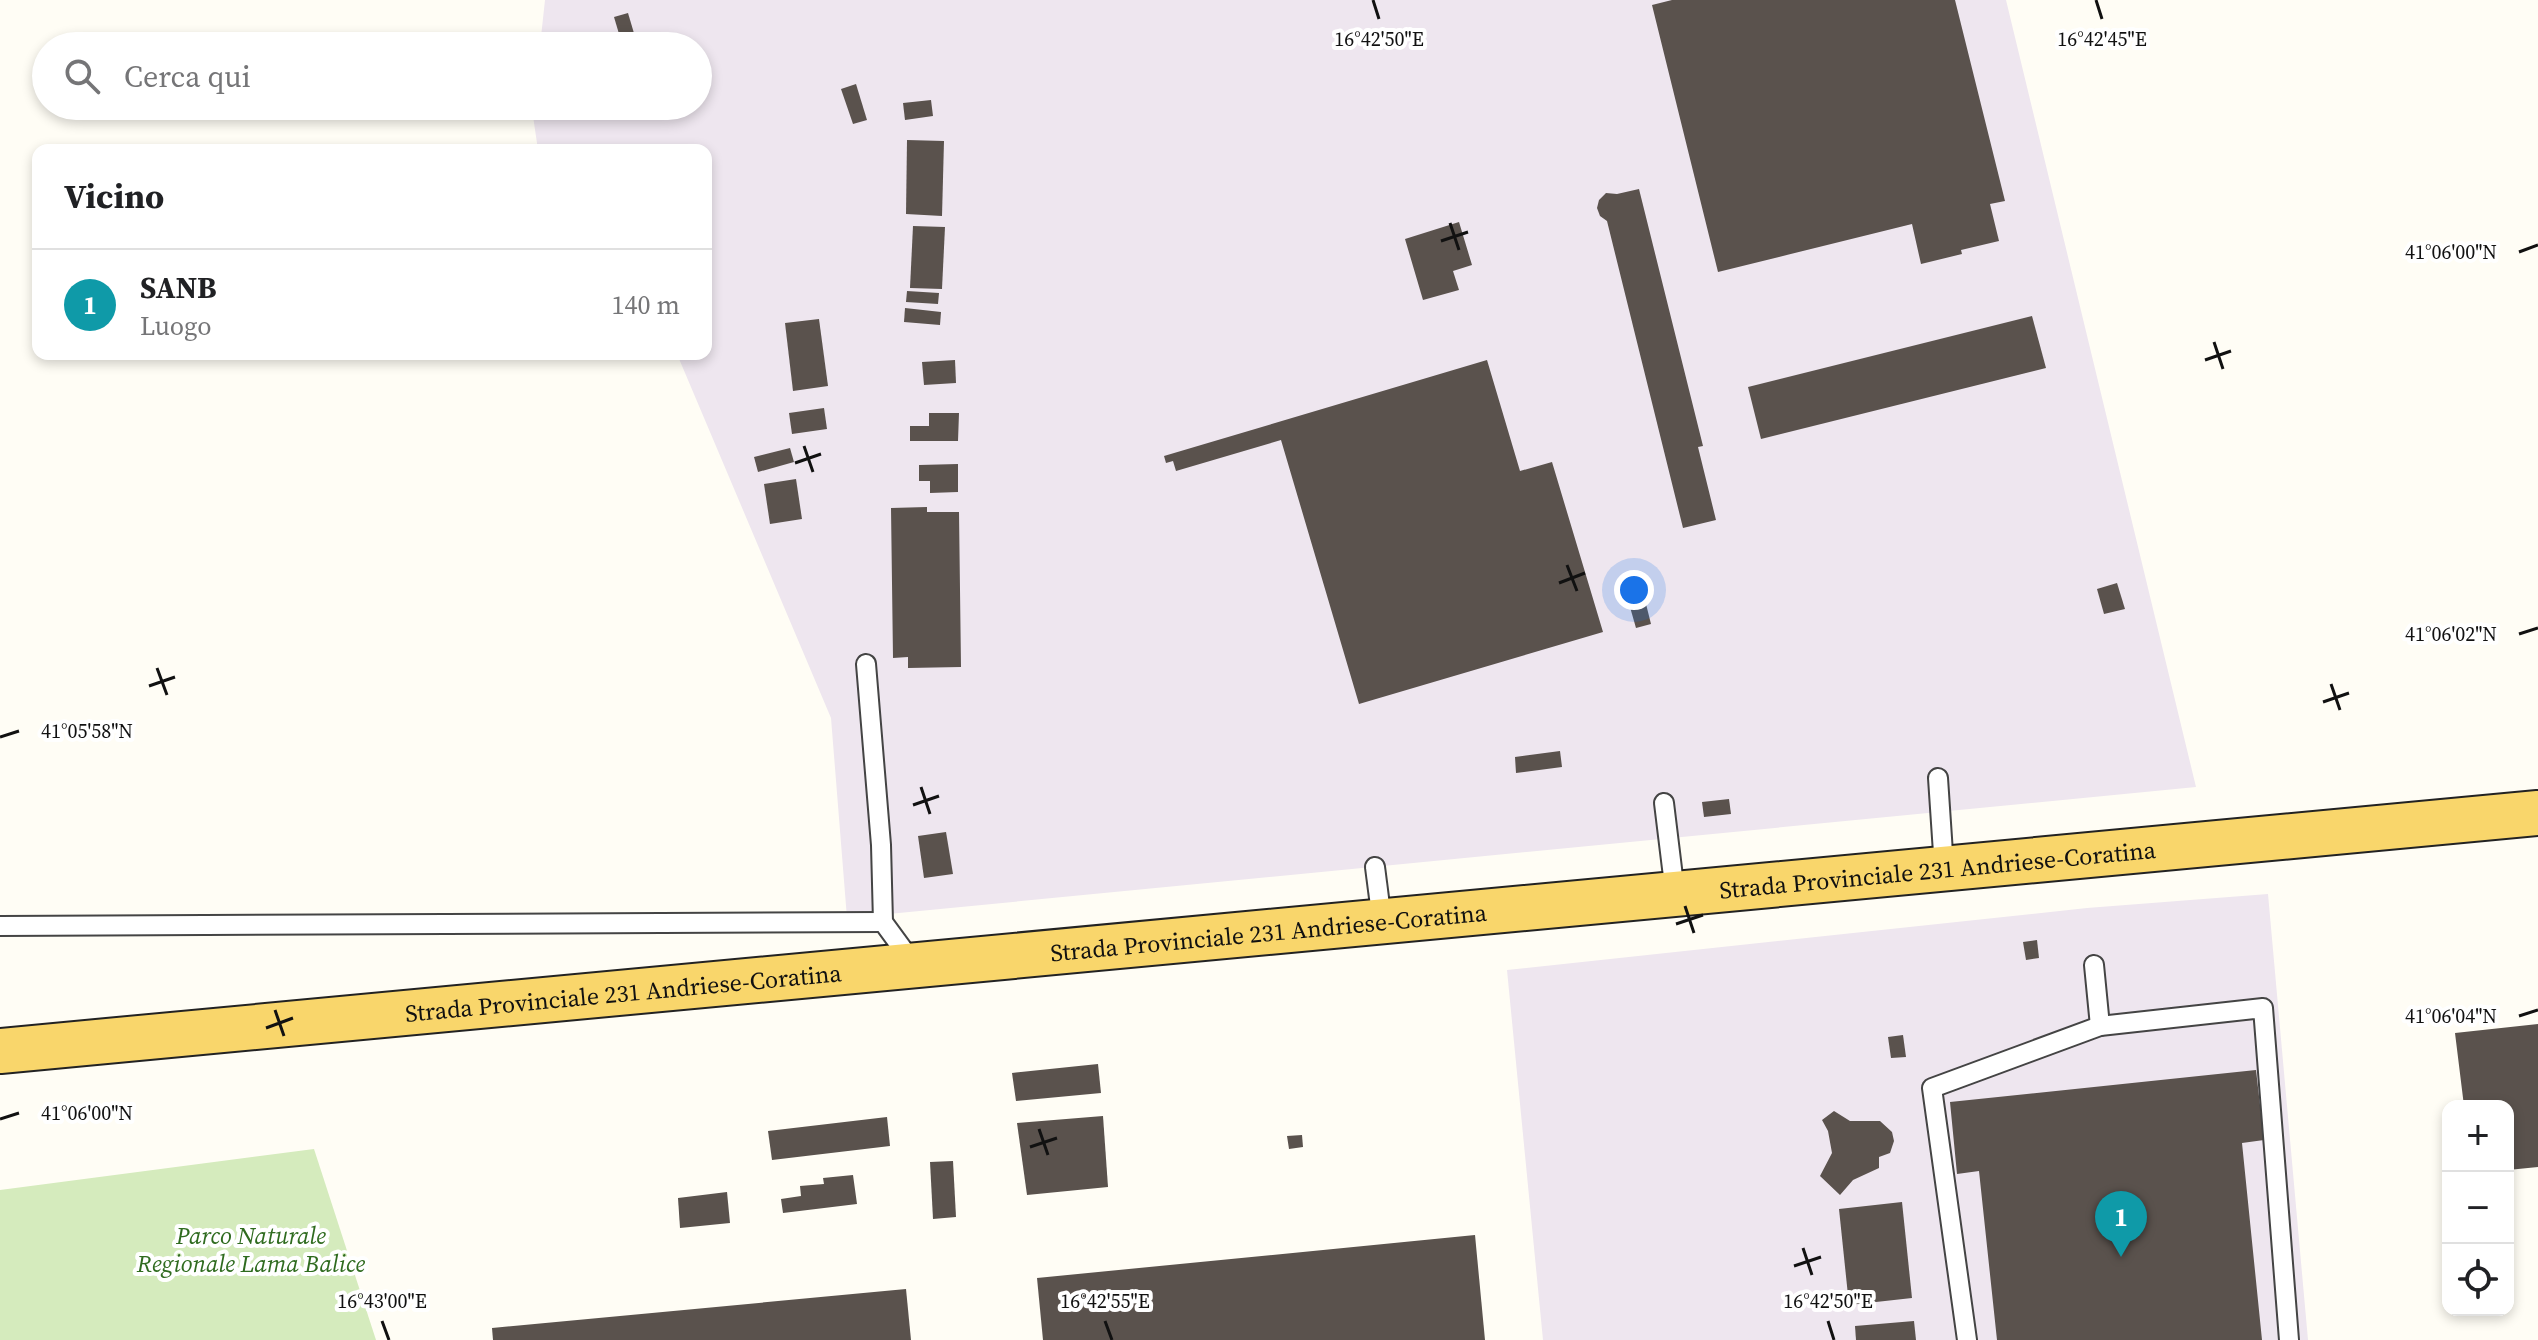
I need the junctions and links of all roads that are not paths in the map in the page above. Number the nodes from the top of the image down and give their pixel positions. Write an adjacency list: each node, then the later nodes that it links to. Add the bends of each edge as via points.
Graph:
1 (866, 664): 9 (lane)
2 (1938, 778): 6 (lane)
3 (1664, 803): 7 (lane)
4 (2538, 813): 6 (main road, Strada Provinciale 231 Andriese-Coratina)
5 (1375, 867): 8 (lane)
6 (1944, 868): 7 (main road, Strada Provinciale 231 Andriese-Coratina)
7 (1675, 893): 8 (main road, Strada Provinciale 231 Andriese-Coratina)
8 (1382, 921): 11 (main road, Strada Provinciale 231 Andriese-Coratina)
9 (883, 922): 10 (lane); 11 (lane)
10 (0, 926)
11 (914, 965): 14 (main road, Strada Provinciale 231 Andriese-Coratina)
12 (2094, 965): 13 (lane)
13 (2100, 1026): 15 (lane, via 1932,1088); 16 (lane, via 2263,1008)
14 (0, 1051)
15 (1967, 1340)
16 (2289, 1340)

